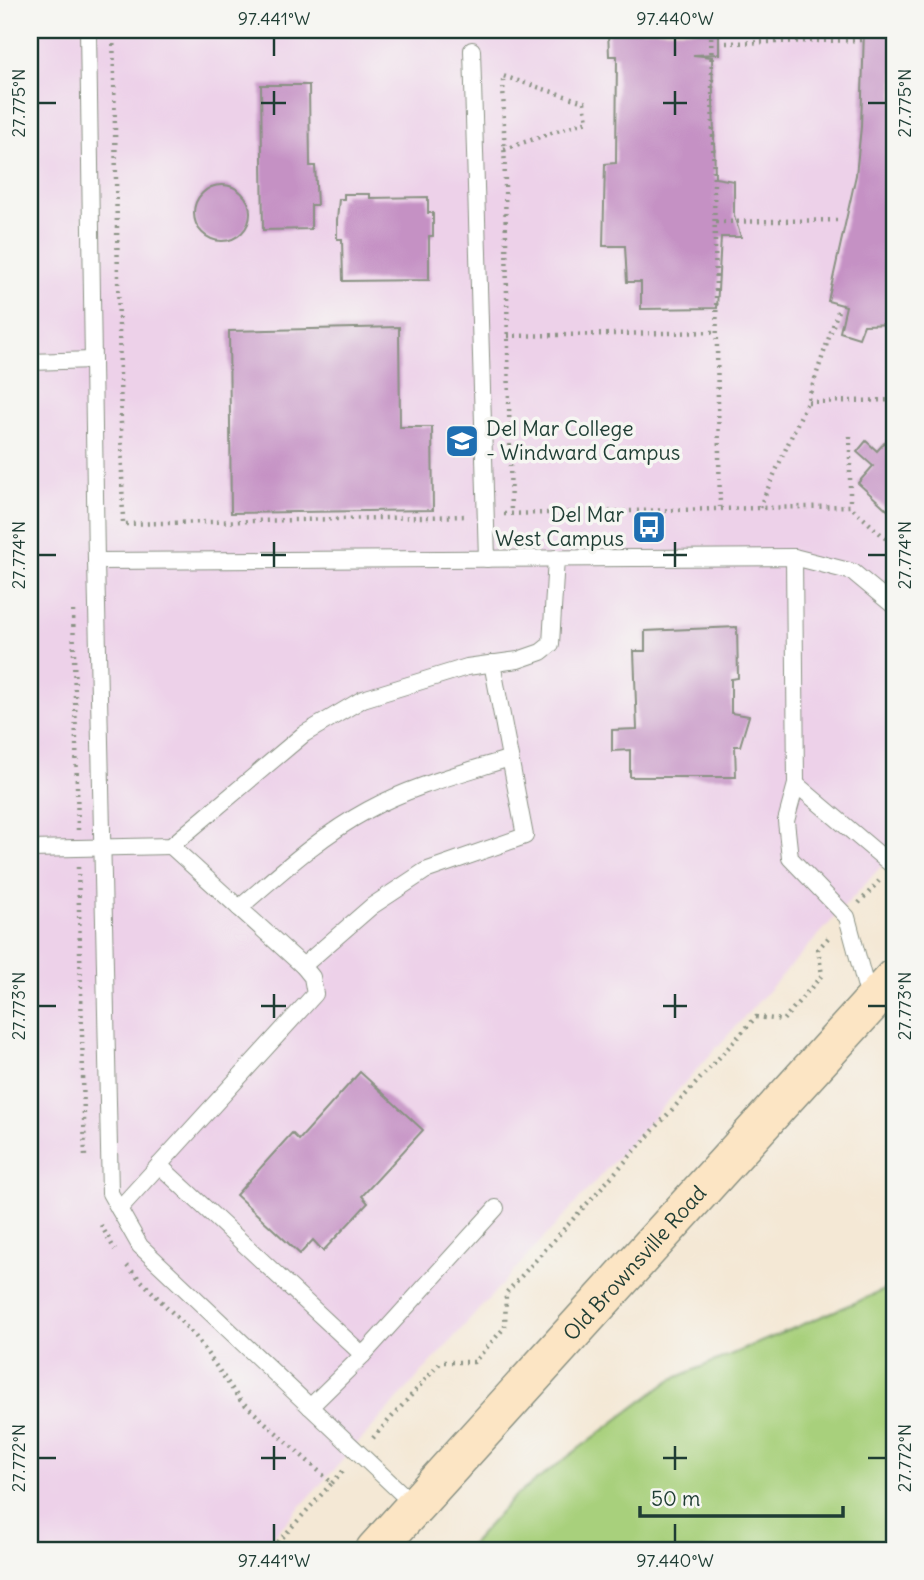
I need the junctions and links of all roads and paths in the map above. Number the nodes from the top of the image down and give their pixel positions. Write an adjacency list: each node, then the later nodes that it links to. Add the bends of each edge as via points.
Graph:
1 (88, 30): 15 (lane)
2 (113, 30): 24 (path, via 123,524)
3 (447, 30): 4 (path, via 456,35)
4 (456, 30)
5 (711, 30): 11 (path)
6 (864, 40): 7 (path)
7 (726, 43)
8 (472, 50): 24 (lane)
9 (504, 149): 9 (path, via 503,76 584,102 587,121); 23 (path)
10 (842, 220): 11 (path)
11 (716, 222): 13 (path)
12 (838, 311): 18 (path)
13 (718, 332): 14 (path); 21 (path)
14 (508, 336)
15 (93, 360): 16 (lane); 29 (lane)
16 (30, 362)
17 (894, 400): 18 (path)
18 (807, 402): 22 (path)
19 (850, 436): 20 (path)
20 (850, 506): 22 (path); 25 (path)
21 (720, 507): 22 (path); 23 (path)
22 (759, 508)
23 (511, 514): 24 (path)
24 (486, 515): 28 (lane)
25 (894, 545)
26 (794, 557): 27 (lane); 30 (lane, via 853,572); 33 (lane)
27 (556, 558): 28 (lane); 31 (lane, via 551,644 518,660)
28 (487, 559): 29 (lane)
29 (96, 561): 36 (lane)
30 (894, 606)
31 (492, 663): 32 (lane); 34 (lane, via 363,699 304,734)
32 (510, 758): 38 (lane, via 368,809 314,845); 40 (lane, via 525,835 425,871 372,906)
33 (796, 784): 37 (lane); 39 (lane, via 786,821 790,858)
34 (171, 846): 36 (lane); 38 (lane)
35 (30, 849): 36 (lane)
36 (102, 849): 44 (lane, via 110,1193)
37 (894, 866): 39 (path)
38 (239, 908): 40 (lane)
39 (847, 917): 41 (lane); 47 (path, via 818,949 822,975 783,1020 756,1017 506,1293 505,1327 474,1362 442,1362)
40 (303, 967): 42 (lane, via 312,977 315,994)
41 (886, 989): 49 (main road, Old Brownsville Road)
42 (159, 1165): 44 (lane); 45 (lane)
43 (496, 1208): 45 (lane)
44 (118, 1209): 46 (lane, via 140,1246)
45 (363, 1355): 46 (lane)
46 (310, 1407): 47 (lane)
47 (359, 1454): 48 (path); 49 (lane)
48 (332, 1483)
49 (415, 1506): 50 (main road, Old Brownsville Road)
50 (375, 1550)

